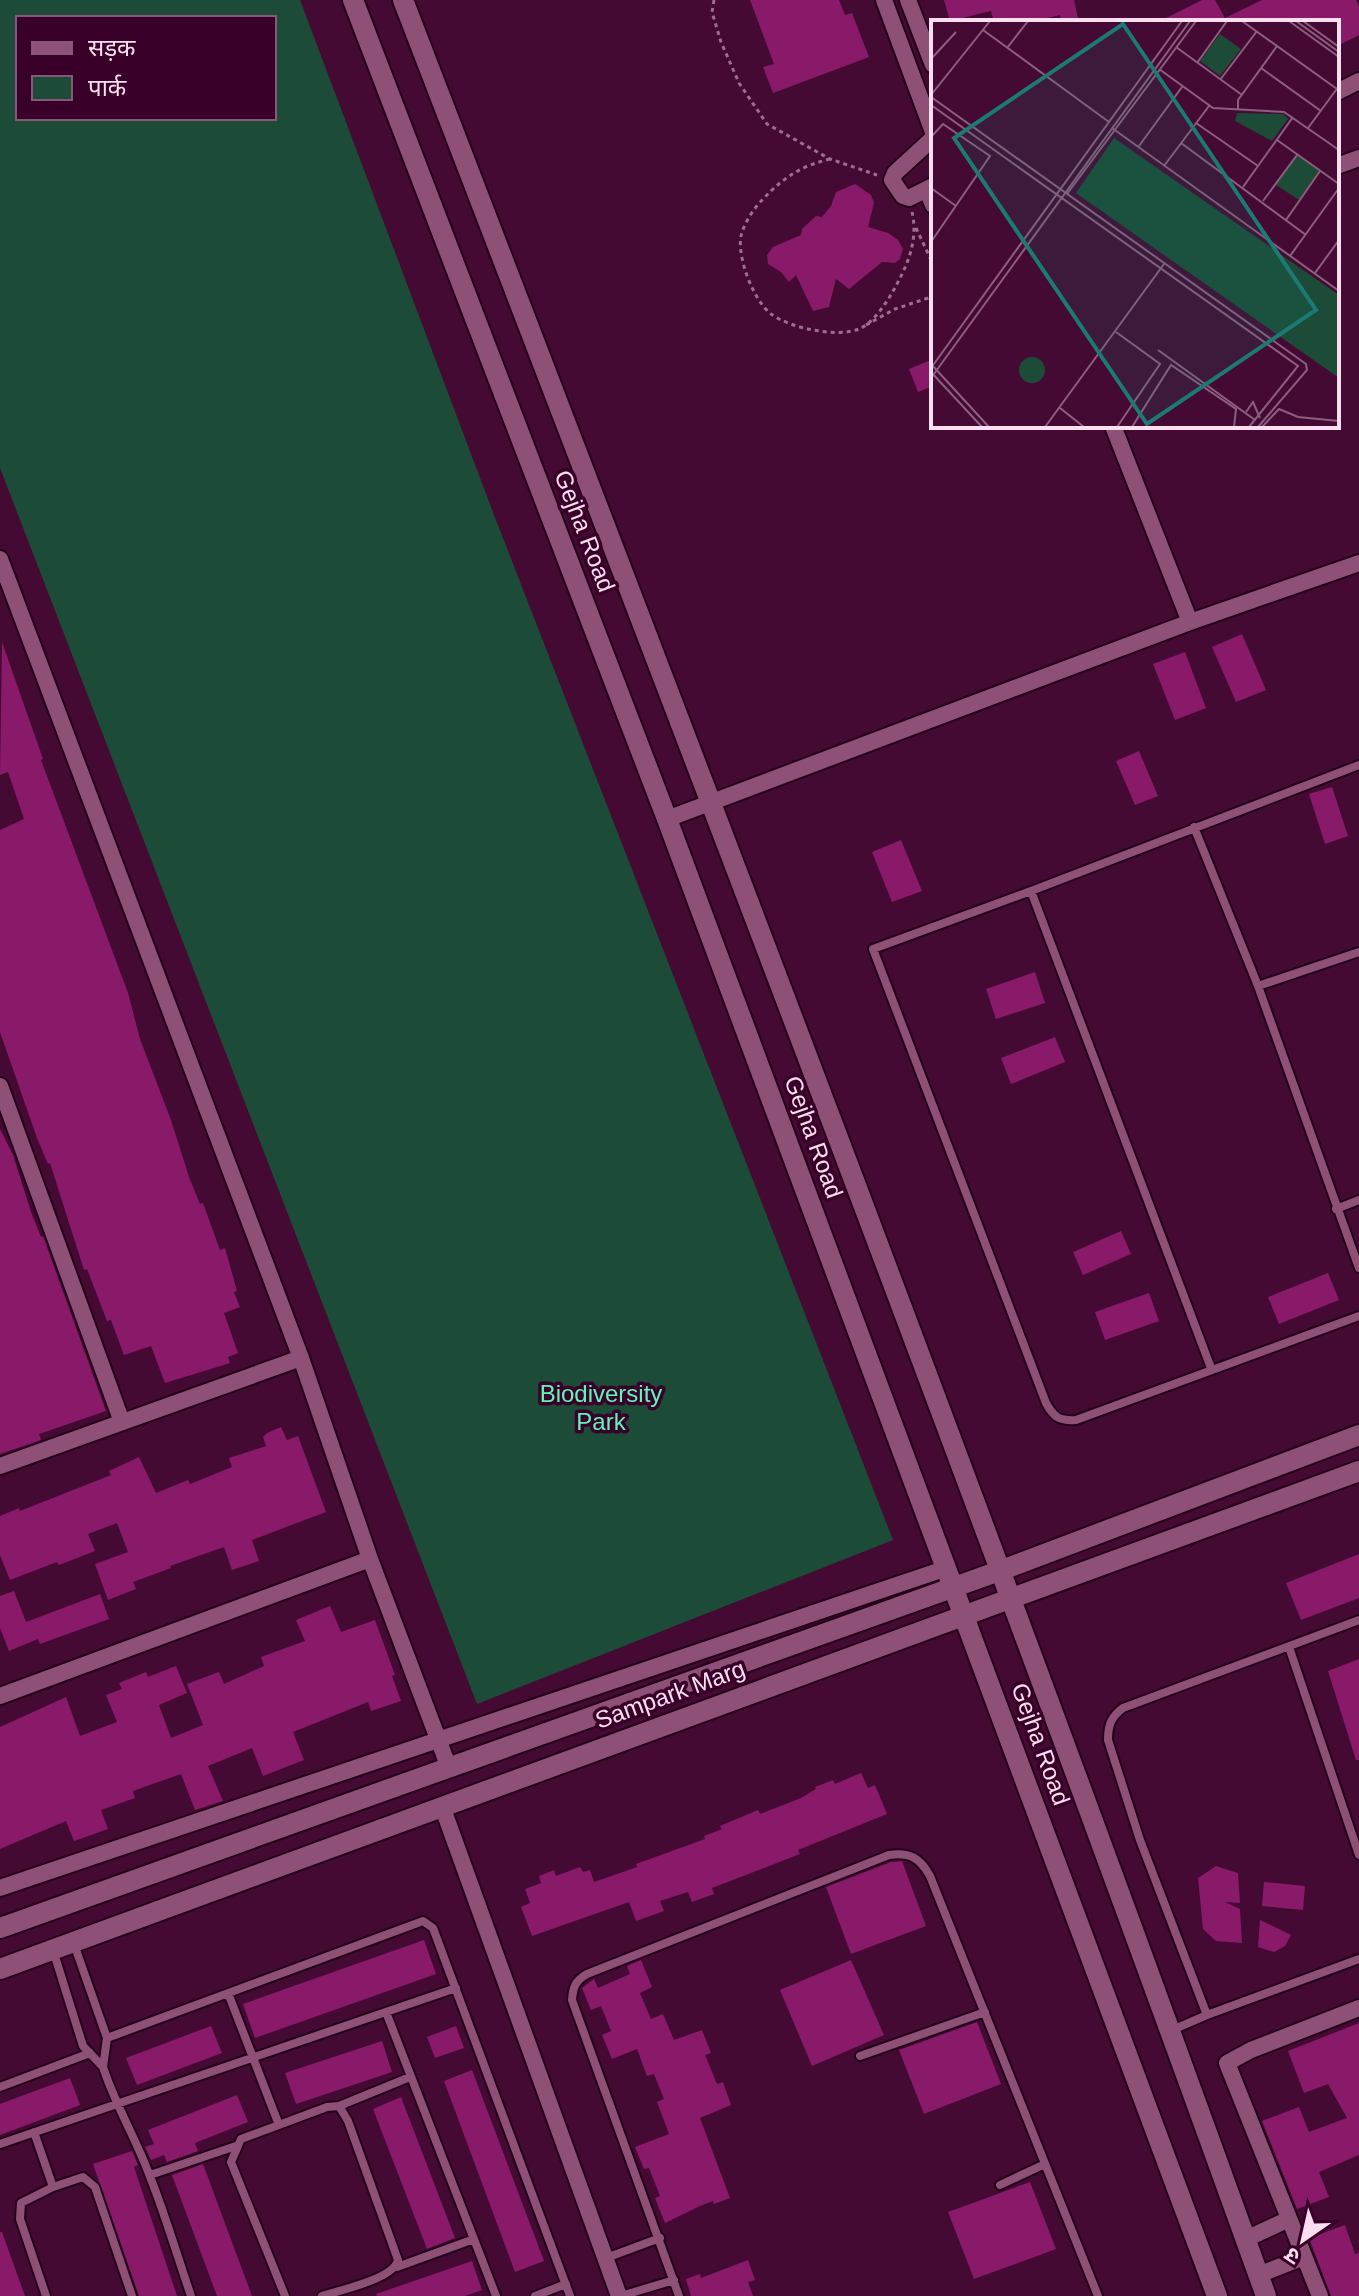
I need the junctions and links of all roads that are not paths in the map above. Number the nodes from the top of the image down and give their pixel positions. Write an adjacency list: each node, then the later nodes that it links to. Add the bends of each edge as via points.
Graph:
1 (353, 0): 19 (street, Gejha Road)
2 (403, 0): 18 (street, Gejha Road)
3 (884, 0): 8 (street)
4 (908, 0): 5 (street)
5 (931, 60)
6 (1359, 81): 7 (street)
7 (1339, 91)
8 (931, 129)
9 (931, 137): 12 (street, via 892,180 903,196)
10 (1359, 158): 11 (street)
11 (1339, 165)
12 (931, 194)
13 (1114, 428): 16 (street)
14 (0, 559): 29 (street)
15 (1359, 563): 16 (street)
16 (1190, 622): 18 (street)
17 (1359, 765): 20 (lane)
18 (713, 803): 19 (street); 36 (street, Gejha Road)
19 (667, 819): 37 (street, Gejha Road)
20 (1194, 827): 21 (lane); 23 (lane)
21 (1031, 891): 30 (lane); 30 (lane, via 873,949 1053,1416 1076,1420)
22 (1359, 952): 23 (lane)
23 (1258, 986): 26 (lane)
24 (0, 1086): 31 (street)
25 (1359, 1200): 26 (lane)
26 (1336, 1209): 27 (lane)
27 (1359, 1268)
28 (1359, 1316): 30 (lane)
29 (301, 1358): 31 (street); 35 (street)
30 (1211, 1368)
31 (122, 1422): 33 (street)
32 (1359, 1435): 36 (street, Sampark Marg)
33 (0, 1466)
34 (1359, 1471): 38 (street, Sampark Marg)
35 (370, 1559): 42 (street); 43 (street)
36 (1002, 1570): 37 (street, Sampark Marg); 38 (street, Gejha Road)
37 (950, 1578): 39 (street, Gejha Road); 43 (street); 44 (street, Sampark Marg)
38 (1012, 1598): 39 (street, Sampark Marg); 59 (street, Gejha Road)
39 (965, 1614): 45 (street, Sampark Marg); 99 (street, Gejha Road)
40 (1359, 1620): 41 (lane)
41 (1289, 1647): 46 (lane); 58 (lane, via 1123,1708 1108,1726 1140,1840)
42 (0, 1696)
43 (438, 1742): 44 (street); 47 (street)
44 (449, 1768): 48 (street, Sampark Marg)
45 (442, 1806): 49 (street, Sampark Marg); 82 (street)
46 (1359, 1855)
47 (0, 1888)
48 (0, 1928)
49 (73, 1942): 50 (street, Sampark Marg); 60 (lane)
50 (53, 1949): 52 (street, Sampark Marg); 61 (lane, via 83,2046)
51 (1359, 1959): 58 (lane)
52 (0, 1969)
53 (456, 1988): 54 (lane, via 433,1928 423,1921); 56 (lane); 86 (lane)
54 (228, 1993): 60 (lane); 63 (lane)
55 (1359, 2008): 77 (street, via 1227,2063)
56 (386, 2012): 63 (lane); 65 (lane)
57 (985, 2012): 62 (lane); 73 (lane); 78 (lane, via 930,1876 923,1864 904,1853 578,1979 572,2000)
58 (1207, 2015): 59 (lane)
59 (1170, 2031): 80 (street, Gejha Road)
60 (107, 2038): 64 (lane)
61 (90, 2053): 64 (lane); 66 (lane)
62 (860, 2056)
63 (252, 2057): 67 (lane); 69 (lane)
64 (103, 2067): 67 (lane)
65 (410, 2077): 68 (lane); 79 (lane)
66 (0, 2087)
67 (115, 2103): 70 (lane); 74 (lane)
68 (339, 2106): 69 (lane); 83 (lane, via 397,2251)
69 (279, 2125): 72 (lane)
70 (34, 2132): 71 (lane); 76 (lane)
71 (0, 2144)
72 (236, 2145): 74 (lane); 91 (lane, via 231,2162)
73 (1045, 2164): 75 (lane); 98 (lane)
74 (150, 2175): 90 (lane)
75 (1000, 2185)
76 (53, 2187): 88 (lane, via 21,2203 20,2219); 89 (lane, via 83,2177 95,2187)
77 (1289, 2219): 80 (street); 81 (street)
78 (660, 2238): 82 (lane); 85 (lane)
79 (474, 2239): 83 (lane); 93 (lane)
80 (1246, 2239): 84 (street, Gejha Road)
81 (1304, 2257): 84 (street); 101 (street)
82 (606, 2258): 96 (street)
83 (397, 2267): 87 (lane)
84 (1258, 2275): 100 (street, Gejha Road)
85 (674, 2280): 96 (lane); 97 (lane)
86 (566, 2284): 94 (lane); 95 (lane)
87 (344, 2292): 92 (lane)
88 (46, 2296)
89 (132, 2296)
90 (191, 2296)
91 (285, 2296)
92 (322, 2296)
93 (496, 2296)
94 (535, 2296)
95 (570, 2296)
96 (620, 2296)
97 (679, 2296)
98 (1098, 2296)
99 (1217, 2296)
100 (1266, 2296)
101 (1320, 2296)

